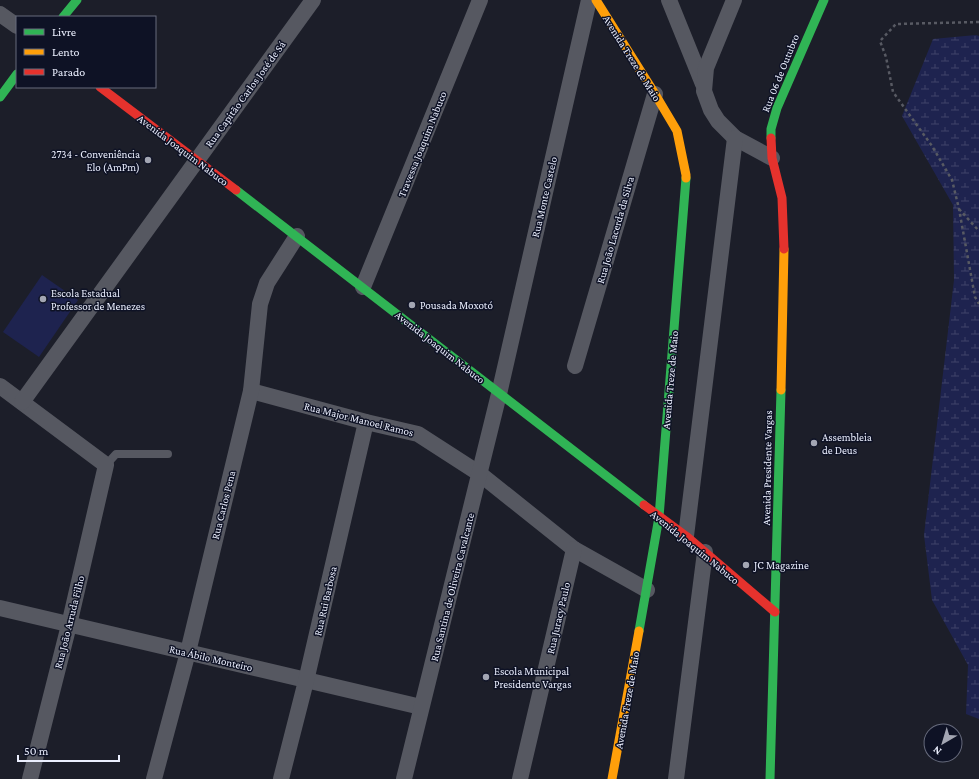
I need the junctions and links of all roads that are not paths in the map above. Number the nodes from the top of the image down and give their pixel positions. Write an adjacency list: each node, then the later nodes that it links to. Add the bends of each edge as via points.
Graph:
1 (77, 0): 10 (main road)
2 (313, 0): 19 (street, Rua Capitão Carlos José de Sá)
3 (480, 0): 21 (street, Travessa Joaquim Nabuco)
4 (589, 0): 25 (street, Rua Monte Castelo)
5 (596, 0): 15 (main road, Avenida Treze de Maio)
6 (668, 0): 13 (street)
7 (734, 0): 13 (street, via 706,68)
8 (824, 0): 18 (main road, Rua 06 de Outubro, via 777,108 771,129)
9 (0, 14): 11 (street)
10 (63, 16)
11 (16, 25)
12 (16, 75): 16 (main road)
13 (704, 86): 17 (street, via 711,110)
14 (101, 88): 19 (main road, Avenida Joaquim Nabuco)
15 (655, 94): 22 (street, Rua João Lacerda da Silva); 31 (main road, Avenida Treze de Maio, via 677,131 686,174)
16 (0, 97)
17 (735, 138): 18 (street); 32 (street)
18 (772, 158): 37 (main road, Avenida Presidente Vargas, via 782,198 784,259)
19 (197, 160): 20 (main road, Avenida Joaquim Nabuco); 26 (street, Rua Capitão Carlos José de Sá)
20 (297, 236): 21 (main road, Avenida Joaquim Nabuco); 24 (street, Rua Carlos Pena, via 267,283 260,304)
21 (363, 287): 25 (main road, Avenida Joaquim Nabuco)
22 (575, 366)
23 (0, 386): 26 (street)
24 (251, 391): 27 (street, Rua Major Manoel Ramos); 39 (street, Rua Carlos Pena)
25 (499, 394): 30 (street, Rua Santina de Oliveira Cavalcante); 31 (main road, Avenida Joaquim Nabuco)
26 (22, 402): 29 (street)
27 (366, 422): 30 (street, Rua Major Manoel Ramos, via 418,434); 40 (street, Rua Rui Barbosa)
28 (168, 454): 29 (lane, via 116,454)
29 (106, 464): 38 (street, Rua João Arruda Filho)
30 (480, 474): 33 (street, Rua Major Manoel Ramos); 41 (street, Rua Santina de Oliveira Cavalcante)
31 (659, 517): 32 (main road, Avenida Joaquim Nabuco); 35 (main road, Avenida Treze de Maio)
32 (686, 536): 34 (main road, Avenida Joaquim Nabuco)
33 (574, 550): 35 (street, Rua Major Manoel Ramos); 46 (street, Rua Juracy Paulo)
34 (704, 552): 37 (main road, Avenida Joaquim Nabuco); 48 (street)
35 (647, 590): 47 (main road, Avenida Treze de Maio)
36 (0, 608): 38 (street, Rua Ábilo Monteiro)
37 (775, 612): 49 (main road, Avenida Presidente Vargas)
38 (69, 625): 39 (street, Rua Ábilo Monteiro); 42 (street, Rua João Arruda Filho)
39 (188, 652): 40 (street, Rua Ábilo Monteiro); 43 (street, Rua Carlos Pena)
40 (306, 680): 41 (street, Rua Ábilo Monteiro); 44 (street, Rua Rui Barbosa)
41 (422, 707): 45 (street, Rua Santina de Oliveira Cavalcante)
42 (30, 779)
43 (154, 779)
44 (281, 779)
45 (404, 779)
46 (520, 779)
47 (612, 779)
48 (676, 779)
49 (770, 779)

